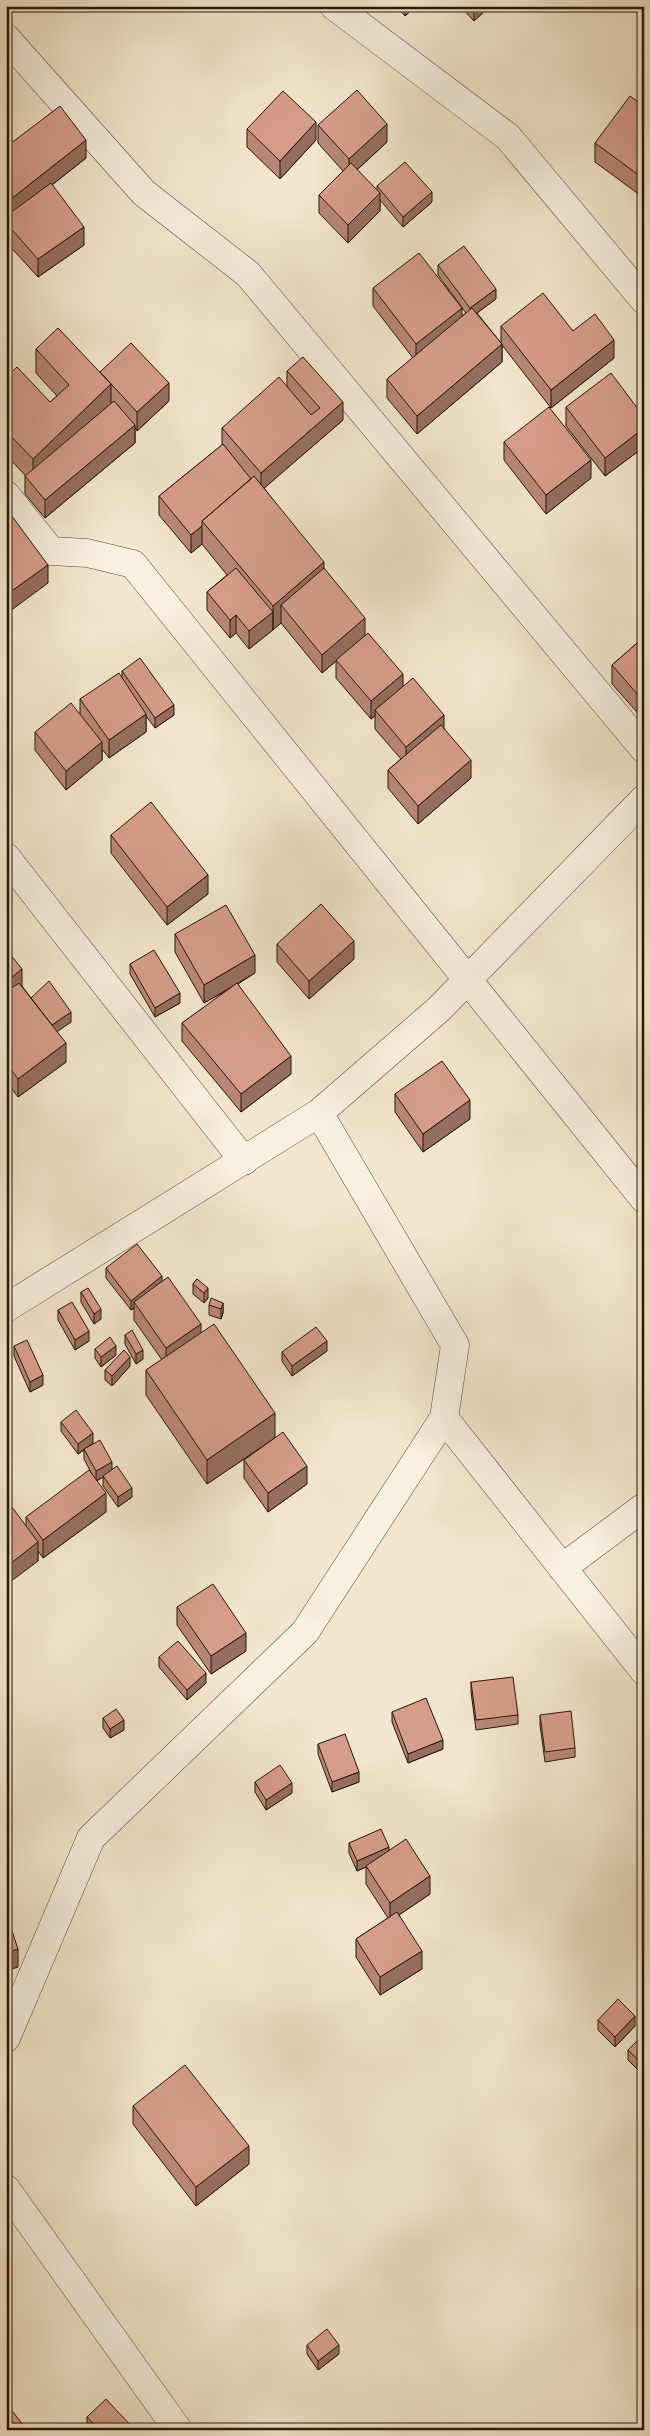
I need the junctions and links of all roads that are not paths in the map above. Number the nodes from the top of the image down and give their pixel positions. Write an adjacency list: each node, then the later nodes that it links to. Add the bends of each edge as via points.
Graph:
1 (334, 6): 3 (street, via 508,138)
2 (6, 38): 5 (street, via 144,192 248,274)
3 (644, 300)
4 (6, 495): 8 (street, via 51,551 87,553 133,564)
5 (644, 749)
6 (644, 799): 8 (street)
7 (6, 857): 10 (street)
8 (467, 979): 9 (street, via 439,1009); 11 (street)
9 (318, 1113): 10 (street); 13 (street, via 456,1346)
10 (244, 1161): 12 (street)
11 (644, 1199)
12 (9, 1301)
13 (444, 1418): 15 (street); 17 (street, via 305,1632 91,1838)
14 (644, 1507): 15 (street)
15 (562, 1568): 16 (street)
16 (644, 1671)
17 (6, 2038)
18 (6, 2189): 19 (street)
19 (178, 2430)

